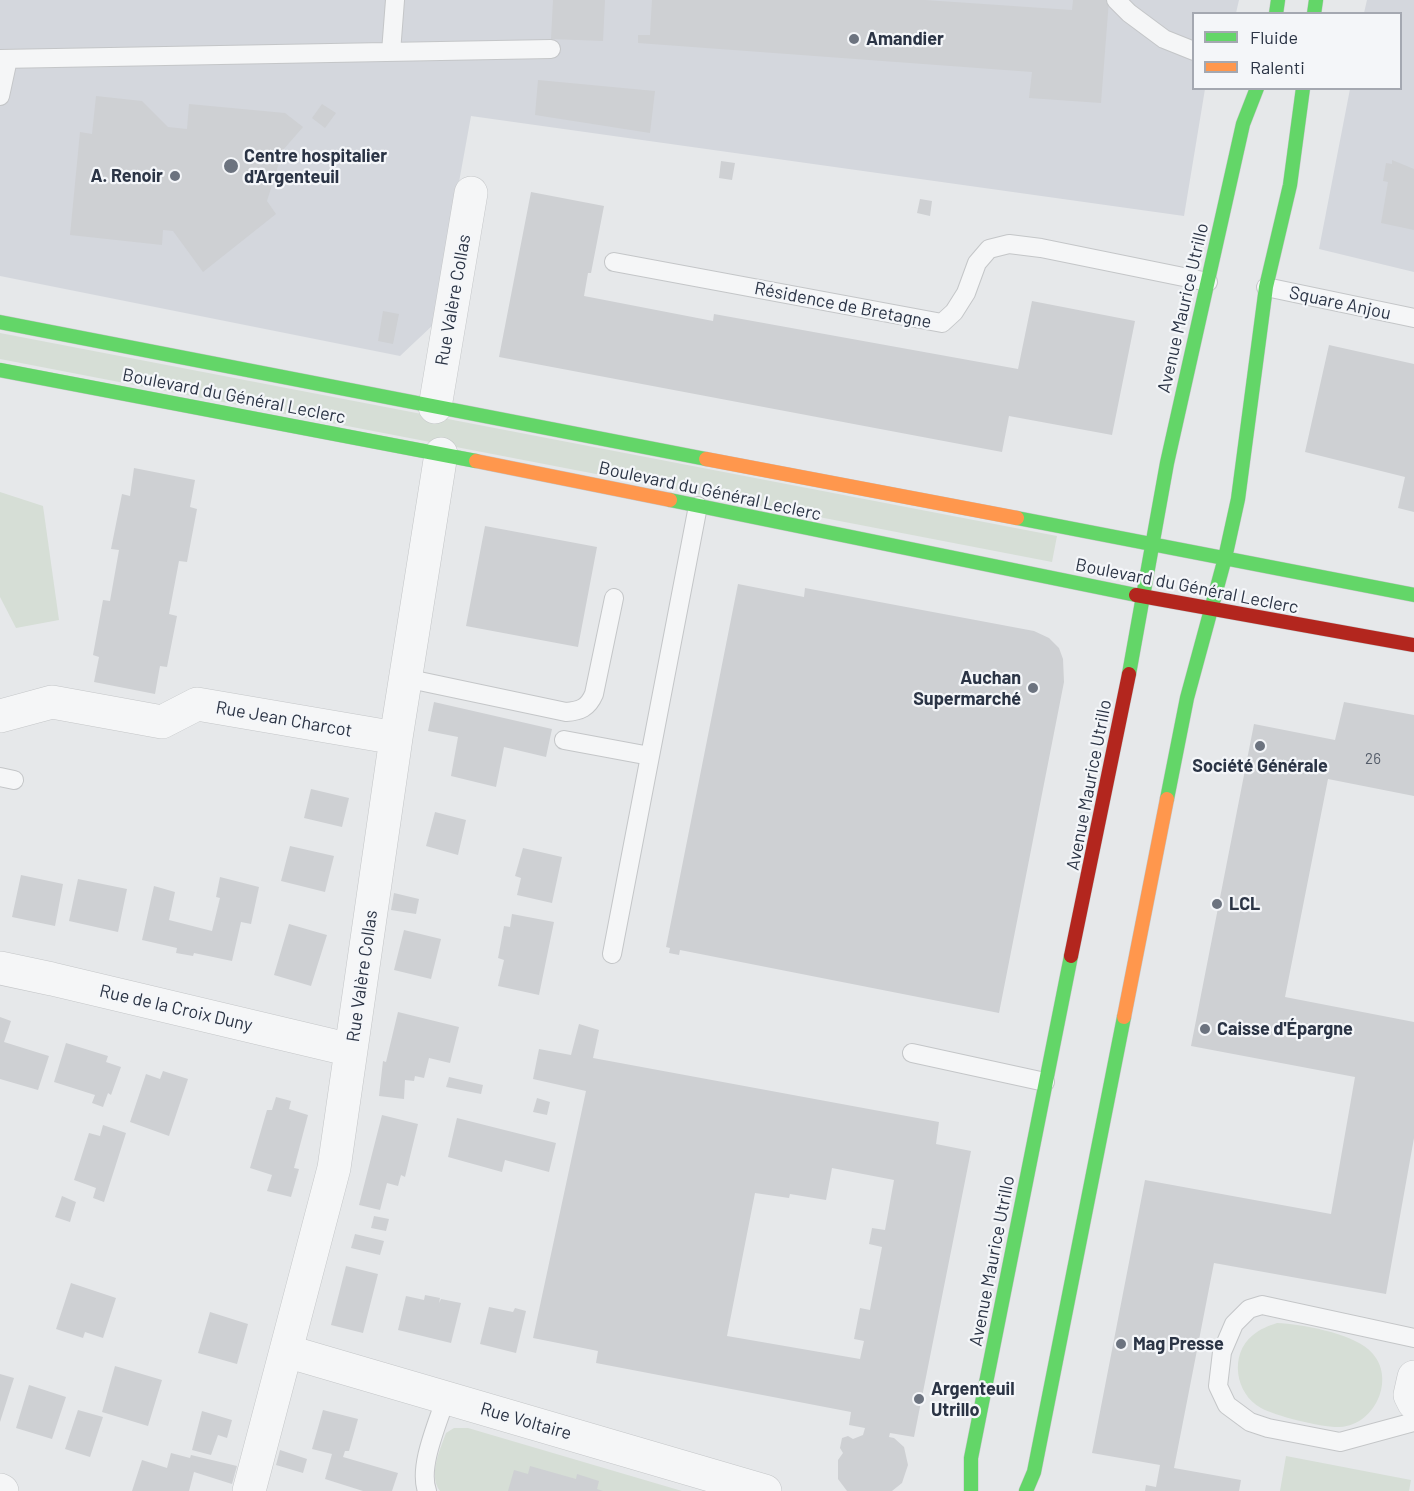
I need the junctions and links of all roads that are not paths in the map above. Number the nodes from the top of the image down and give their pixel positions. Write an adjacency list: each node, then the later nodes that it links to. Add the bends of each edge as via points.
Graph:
1 (395, 0): 5 (lane)
2 (1116, 0): 4 (lane, via 1164,39)
3 (551, 49): 5 (lane)
4 (1192, 50)
5 (391, 52): 6 (lane)
6 (4, 59): 9 (lane)
7 (1256, 90): 12 (street, Avenue Maurice Utrillo, via 1244,124)
8 (1303, 90): 13 (street, via 1290,185)
9 (0, 96)
10 (471, 193): 17 (street, Rue Valère Collas)
11 (614, 262): 12 (lane, Résidence de Bretagne, via 942,323 966,293 977,263 989,249 1009,244)
12 (1208, 282): 20 (street, Avenue Maurice Utrillo)
13 (1266, 287): 14 (lane, Square Anjou); 21 (street, via 1238,500)
14 (1414, 318)
15 (0, 322): 17 (street, Boulevard du Général Leclerc)
16 (0, 370): 18 (street, Boulevard du Général Leclerc)
17 (435, 407): 20 (street, Boulevard du Général Leclerc)
18 (441, 454): 19 (street, Boulevard du Général Leclerc); 27 (street, Rue Valère Collas)
19 (698, 506): 23 (street, Boulevard du Général Leclerc); 31 (lane)
20 (1152, 543): 21 (street, Boulevard du Général Leclerc); 23 (street, Avenue Maurice Utrillo)
21 (1225, 558): 22 (street, Boulevard du Général Leclerc); 25 (street)
22 (1414, 595)
23 (1143, 596): 25 (street, Boulevard du Général Leclerc); 36 (street, Avenue Maurice Utrillo)
24 (614, 598): 27 (lane, via 594,694 580,711 566,712)
25 (1211, 608): 26 (street, Boulevard du Général Leclerc); 47 (street, via 1187,698 1034,1472)
26 (1414, 645)
27 (405, 678): 29 (street, Rue Valère Collas)
28 (0, 716): 29 (street, Rue Jean Charcot, via 52,702 162,722 197,704)
29 (396, 738): 34 (street, Rue Valère Collas)
30 (564, 740): 31 (lane)
31 (650, 756): 32 (lane)
32 (612, 954)
33 (0, 968): 34 (street, Rue de la Croix Duny)
34 (351, 1050): 38 (street, Rue Valère Collas, via 334,1168)
35 (912, 1053): 36 (lane)
36 (1045, 1082): 46 (street, Avenue Maurice Utrillo, via 971,1458)
37 (1414, 1338): 42 (lane, via 1262,1305 1249,1309 1234,1324 1222,1352 1218,1386 1227,1405 1250,1422 1340,1442)
38 (286, 1351): 40 (street, Rue Voltaire); 43 (street, Rue Valère Collas)
39 (1414, 1377): 41 (street, via 1410,1395)
40 (446, 1397): 44 (lane, via 424,1467); 45 (street, Rue Voltaire)
41 (1414, 1403)
42 (1414, 1422)
43 (249, 1491)
44 (427, 1491)
45 (765, 1491)
46 (970, 1491)
47 (1026, 1491)

